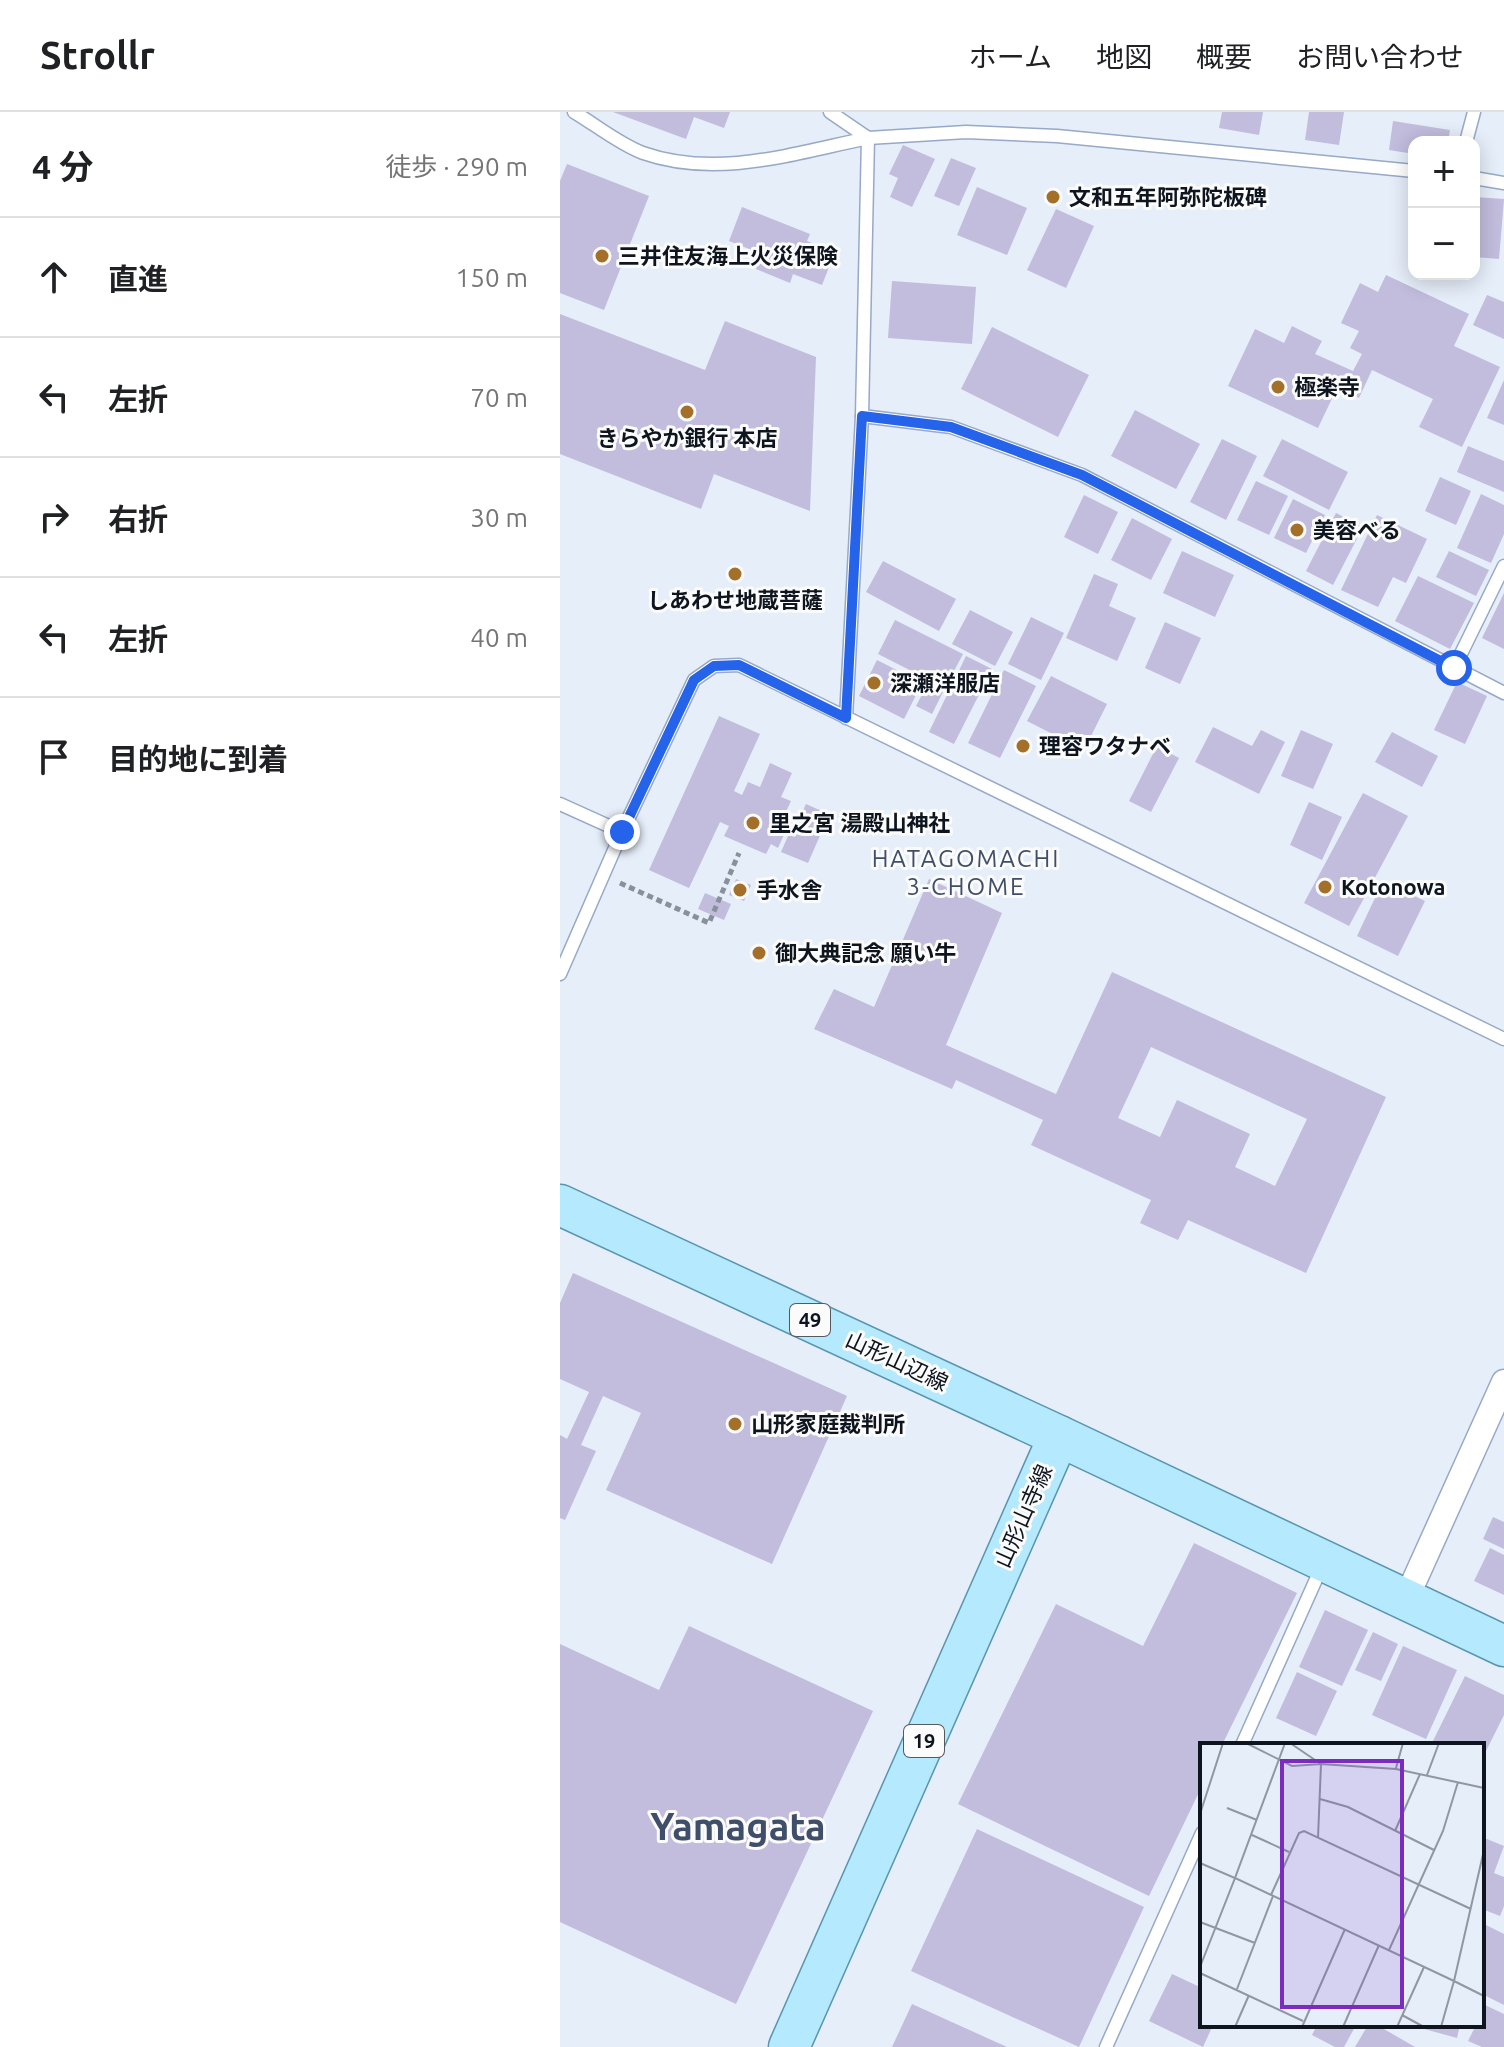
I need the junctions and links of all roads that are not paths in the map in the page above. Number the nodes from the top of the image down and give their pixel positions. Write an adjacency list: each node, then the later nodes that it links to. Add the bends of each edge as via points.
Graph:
1 (574, 112): 5 (lane, via 641,152 719,166)
2 (830, 112): 5 (lane)
3 (1474, 112): 4 (lane)
4 (1468, 136)
5 (868, 138): 6 (lane, via 966,132 1057,136); 9 (lane)
6 (1408, 170)
7 (1480, 179): 8 (lane)
8 (1504, 183)
9 (862, 416): 11 (lane, via 951,427 1082,475); 13 (lane)
10 (1504, 566): 11 (lane)
11 (1454, 668): 12 (lane)
12 (1504, 693)
13 (846, 718): 15 (lane, via 739,665 714,666 694,680); 17 (lane)
14 (560, 804): 15 (lane)
15 (622, 832): 16 (lane)
16 (560, 974)
17 (1504, 1039)
18 (560, 1205): 20 (main road, 山形山辺線 / 49)
19 (1504, 1382): 22 (street)
20 (1059, 1436): 21 (main road, 山形山寺線); 26 (main road, 山形山寺線 / 19)
21 (1324, 1561): 22 (main road, 山形山寺線); 24 (lane)
22 (1406, 1599): 23 (main road, 山形山寺線)
23 (1504, 1646)
24 (1243, 1743)
25 (1200, 1837): 27 (lane)
26 (789, 2047)
27 (1106, 2047)

